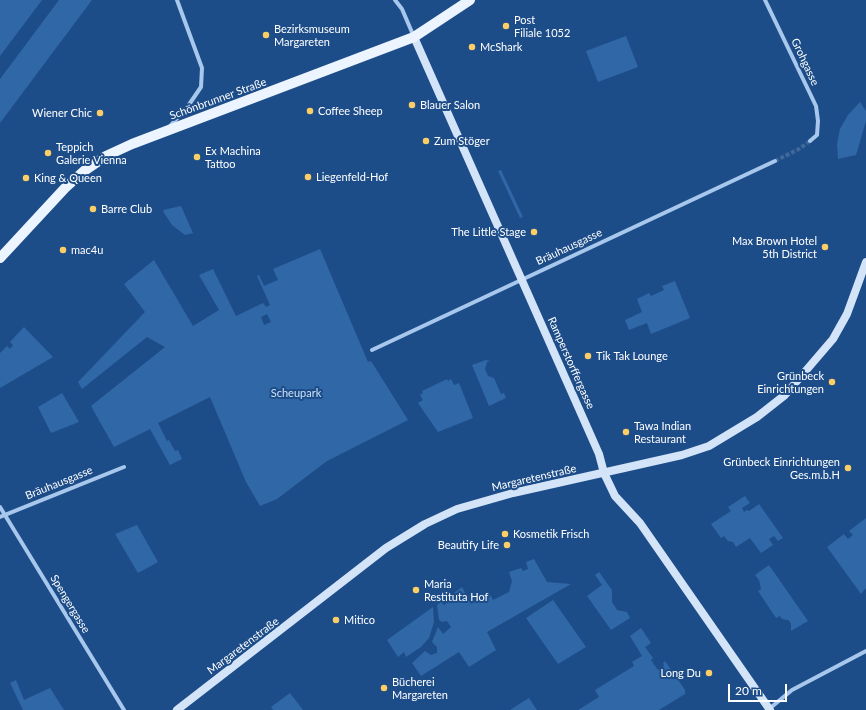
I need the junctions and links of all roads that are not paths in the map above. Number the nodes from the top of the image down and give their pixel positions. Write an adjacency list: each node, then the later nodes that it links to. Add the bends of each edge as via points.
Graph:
1 (177, 0): 6 (street, via 202,68 201,87 186,109)
2 (395, 0): 5 (street, Ramperstorffergasse, via 402,9)
3 (470, 0): 5 (main road, Schönbrunner Straße)
4 (765, 0): 7 (street, Grohgasse, via 816,106 817,135)
5 (414, 37): 6 (main road, Schönbrunner Straße); 11 (street, Ramperstorffergasse)
6 (164, 132): 9 (main road, Schönbrunner Straße, via 106,156 84,172 65,188)
7 (810, 141)
8 (775, 161): 11 (street, Bräuhausgasse)
9 (0, 258)
10 (866, 262): 14 (street, Margaretenstraße, via 846,314 833,339 779,399 757,417 709,446)
11 (522, 280): 12 (street, Bräuhausgasse); 14 (street, Ramperstorffergasse, via 599,454)
12 (372, 350)
13 (124, 466): 16 (street, Bräuhausgasse)
14 (604, 474): 19 (street, Ramperstorffergasse, via 615,496 640,523); 21 (street, Margaretenstraße, via 506,495 457,509 425,524 386,548)
15 (0, 507): 16 (street, Spengergasse)
16 (5, 515): 17 (street, Bräuhausgasse); 20 (street, Spengergasse)
17 (0, 517)
18 (866, 651): 19 (street, via 792,690)
19 (769, 709)
20 (124, 710)
21 (177, 710)

